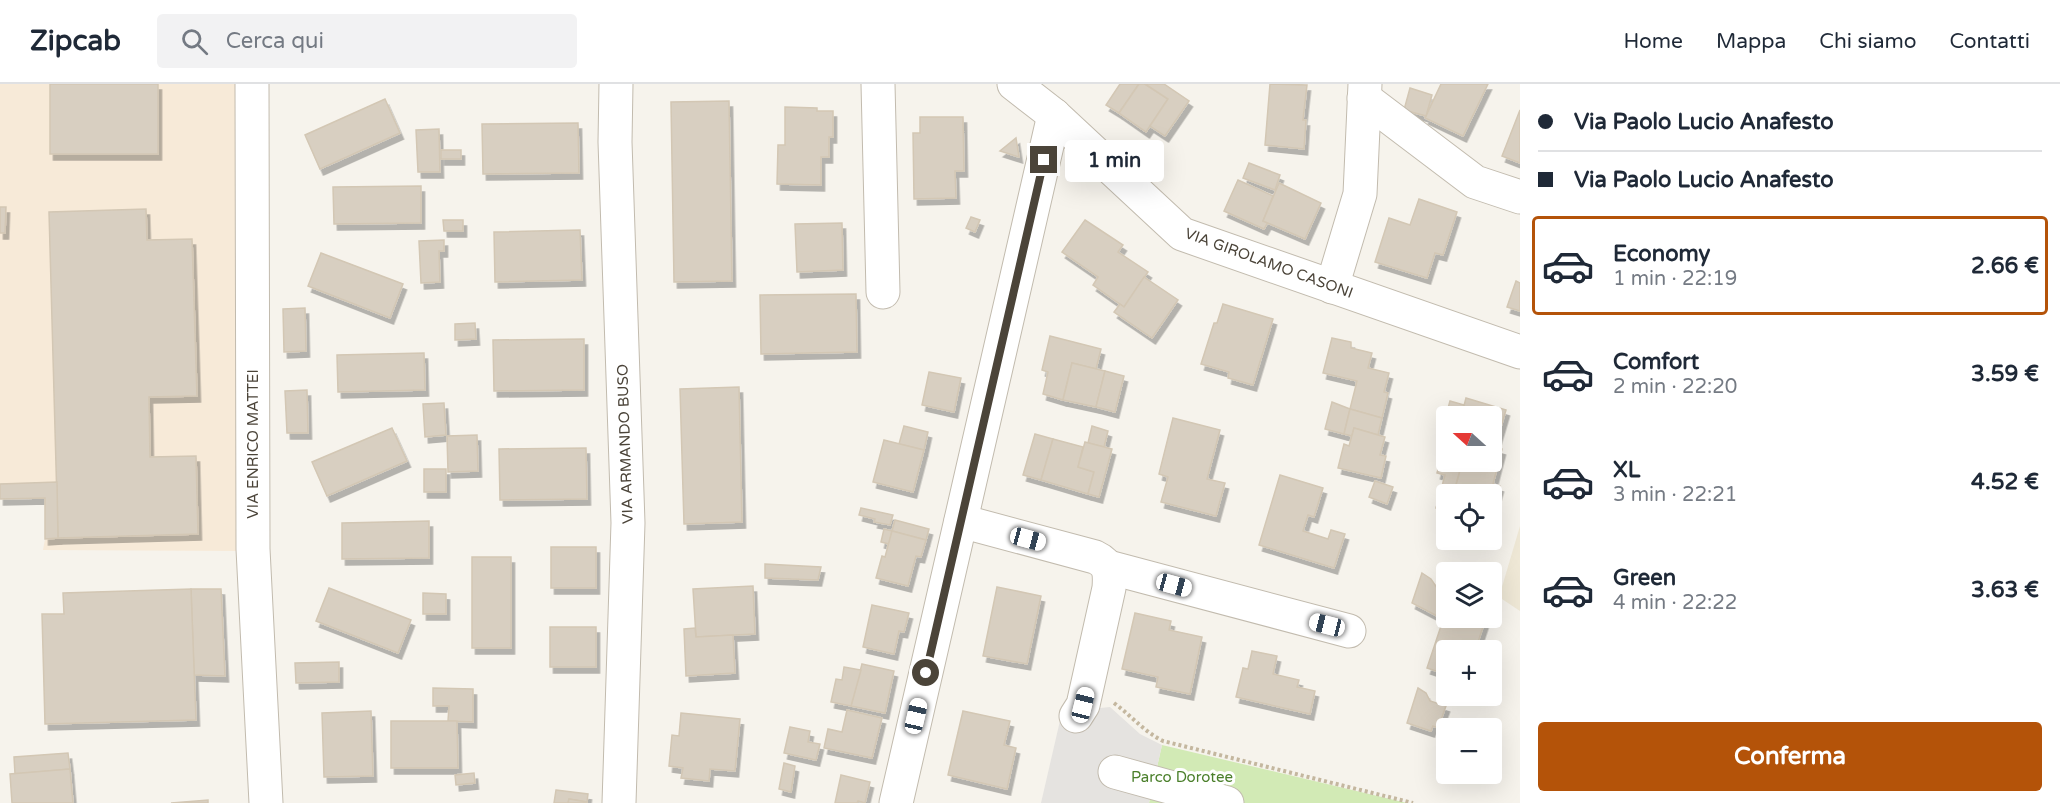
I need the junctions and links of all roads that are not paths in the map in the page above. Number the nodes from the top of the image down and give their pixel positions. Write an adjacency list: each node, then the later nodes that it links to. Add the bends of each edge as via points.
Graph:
1 (252, 84): 16 (street, VIA ENRICO MATTEI, via 253,549)
2 (616, 84): 17 (street, VIA ARMANDO BUSO, via 628,523)
3 (878, 84): 9 (street)
4 (1014, 84): 6 (street, VIA GIROLAMO CASONI)
5 (1364, 91): 7 (street, via 1475,182); 8 (street, via 1360,194)
6 (1054, 115): 8 (street, VIA GIROLAMO CASONI, via 1182,234); 11 (street)
7 (1520, 197)
8 (1332, 286): 10 (street, VIA GIROLAMO CASONI)
9 (883, 292)
10 (1520, 352)
11 (961, 521): 12 (street, via 1095,557); 18 (street)
12 (1108, 567): 13 (street); 14 (street, via 1108,588)
13 (1349, 631)
14 (1081, 704)
15 (1115, 772): 19 (street)
16 (266, 803)
17 (619, 803)
18 (896, 803)
19 (1227, 803)

